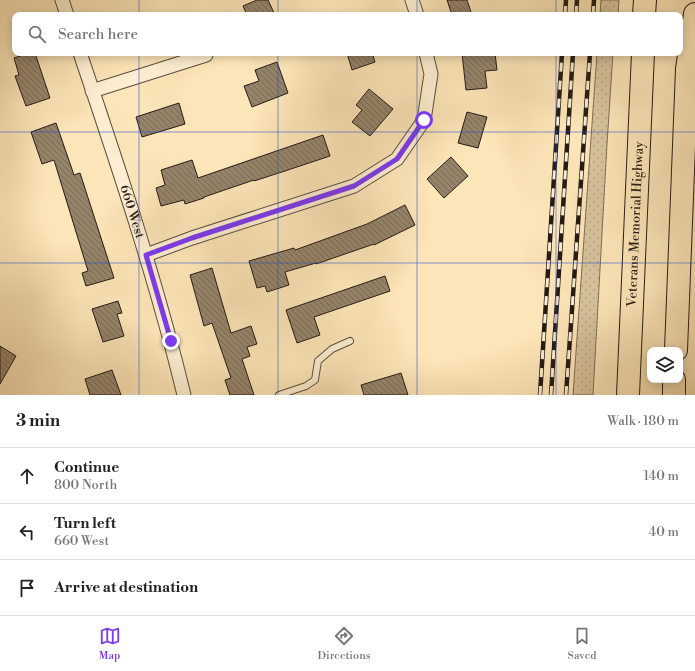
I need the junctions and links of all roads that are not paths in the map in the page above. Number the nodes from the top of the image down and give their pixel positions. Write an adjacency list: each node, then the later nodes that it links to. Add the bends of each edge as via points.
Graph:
1 (62, 0): 4 (street)
2 (412, 0): 5 (street)
3 (645, 0): 6 (highway)
4 (66, 12)
5 (416, 12)
6 (644, 12)
7 (695, 14): 15 (highway, via 687,69)
8 (81, 56): 12 (street, 660 West)
9 (203, 56): 12 (street)
10 (427, 56): 13 (street, via 431,74 424,120 397,159 354,186)
11 (643, 56): 19 (highway, Veterans Memorial Highway)
12 (92, 91): 13 (street, 660 West)
13 (146, 255): 17 (street, 660 West)
14 (350, 341): 18 (lane, via 332,349 318,361 315,380 306,386)
15 (676, 347)
16 (674, 383): 20 (highway)
17 (184, 395)
18 (279, 395)
19 (628, 395)
20 (674, 395)

